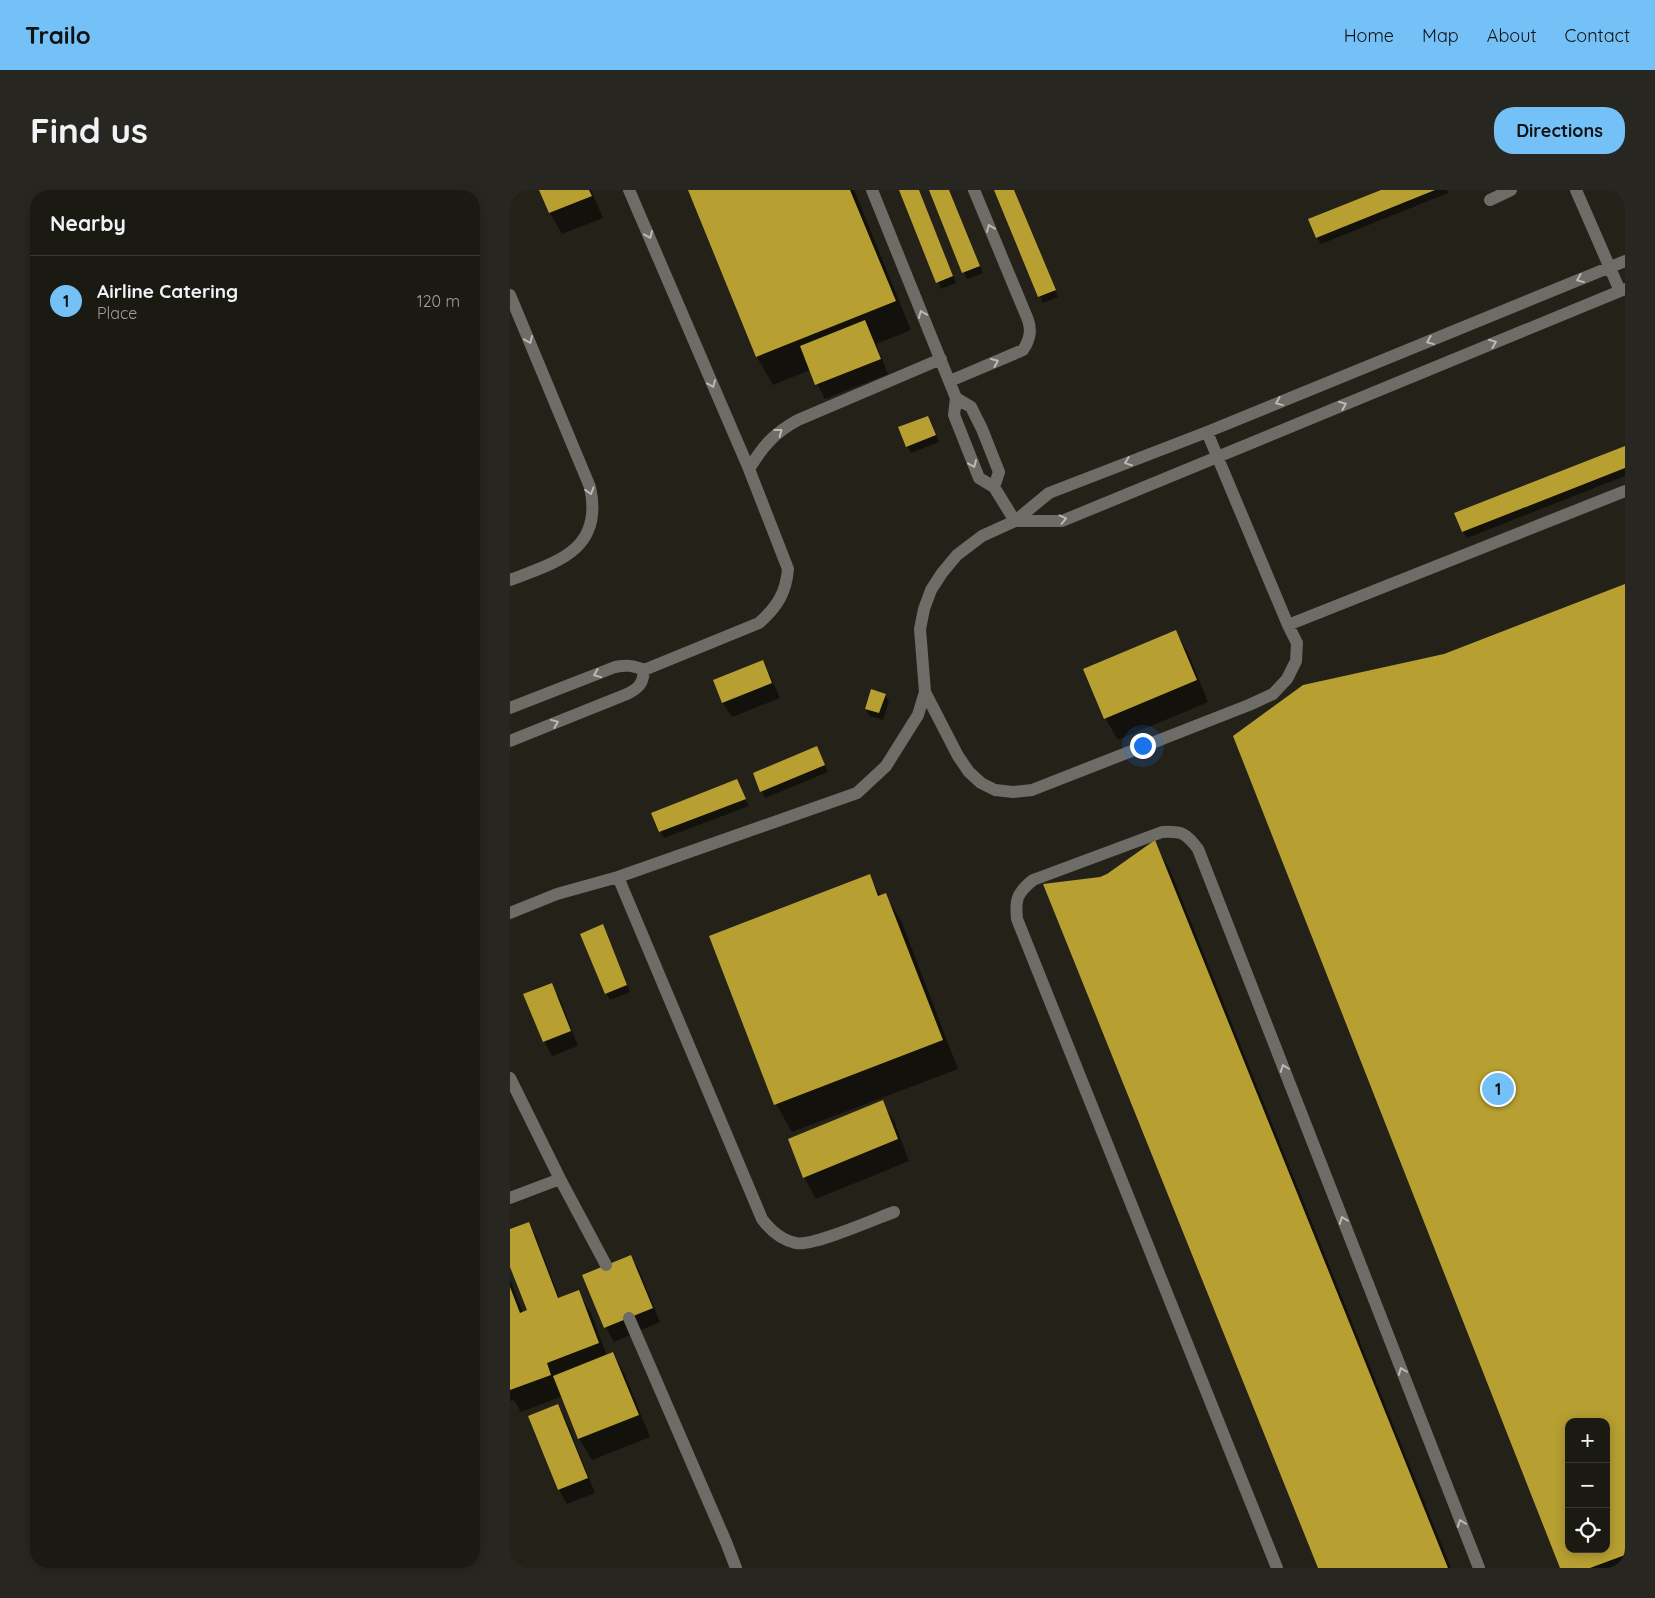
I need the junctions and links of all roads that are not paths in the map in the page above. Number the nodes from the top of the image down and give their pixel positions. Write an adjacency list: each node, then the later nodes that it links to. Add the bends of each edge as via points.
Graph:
1 (629, 190): 16 (lane, one-way to 16)
2 (872, 190): 11 (lane, one-way to 2)
3 (974, 190): 12 (lane, one-way to 3, via 1023,350 1030,333 1030,324)
4 (1512, 190): 6 (lane)
5 (1576, 190): 8 (lane)
6 (1490, 200)
7 (1625, 261): 8 (lane)
8 (1608, 268): 9 (lane); 14 (lane, one-way to 14)
9 (1622, 290): 15 (lane, one-way to 9)
10 (510, 295): 20 (lane, one-way to 20, via 590,487 592,500 590,525 578,547 558,562)
11 (941, 359): 12 (lane); 16 (lane, one-way to 11, via 760,450 783,428)
12 (950, 381): 13 (lane)
13 (956, 398): 17 (lane, one-way to 17, via 954,415 979,478); 17 (lane, via 971,407 982,429 999,472)
14 (1207, 432): 15 (lane); 19 (lane, one-way to 19, via 1049,493)
15 (1216, 457): 19 (lane, one-way to 15, via 1062,521); 21 (lane)
16 (749, 469): 22 (lane, via 788,569 780,601 759,622)
17 (994, 487): 19 (lane)
18 (1625, 491): 21 (lane)
19 (1015, 521): 23 (lane, via 982,536 957,555 931,590 920,629)
20 (510, 580)
21 (1288, 625): 23 (lane, via 1297,643 1296,661 1287,680 1273,694 1032,790 995,790 981,783 958,756)
22 (644, 670): 24 (lane, one-way to 24, via 626,665 615,667); 25 (lane, one-way to 22, via 627,694 643,681)
23 (925, 692): 26 (lane, via 918,715 886,766 857,793)
24 (510, 708)
25 (510, 741)
26 (618, 877): 27 (lane); 31 (lane, via 762,1219 771,1231 798,1244 814,1242)
27 (510, 912)
28 (510, 1078): 29 (lane)
29 (560, 1179): 30 (lane); 32 (lane)
30 (510, 1198)
31 (894, 1212)
32 (606, 1265)
33 (629, 1318): 34 (lane)
34 (736, 1568)
35 (1277, 1568): 36 (lane, one-way to 35, via 1198,849 1188,836 1178,831 1162,832 1033,880 1021,890 1016,904 1018,919)
36 (1479, 1568)

